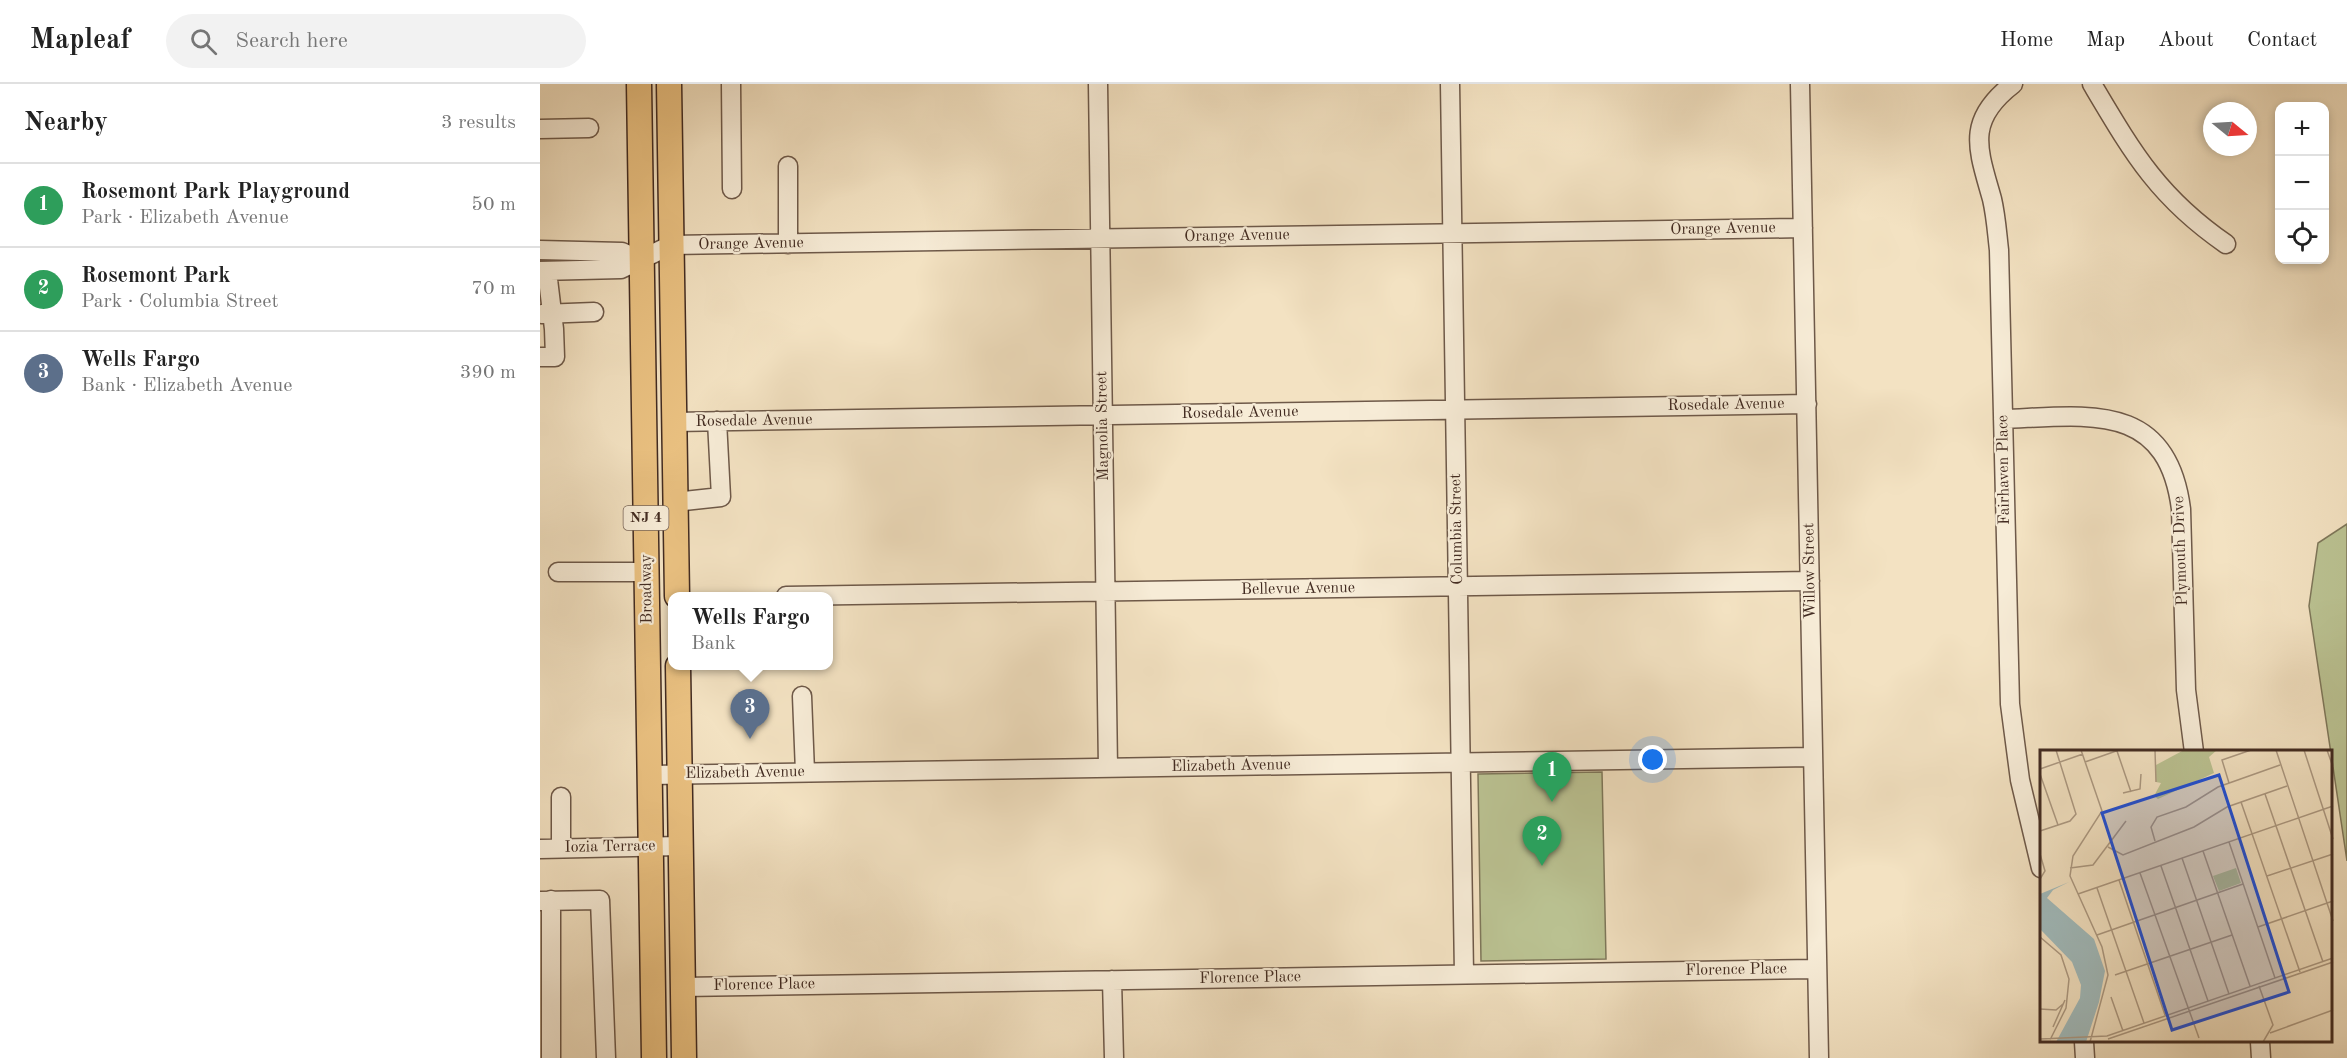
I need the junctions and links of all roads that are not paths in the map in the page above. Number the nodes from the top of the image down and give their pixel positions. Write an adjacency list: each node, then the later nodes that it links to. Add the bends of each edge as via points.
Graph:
1 (639, 84): 20 (main road, Broadway / NJ 4)
2 (669, 84): 18 (main road, Broadway / NJ 4)
3 (731, 84): 12 (street)
4 (1098, 84): 15 (street, Magnolia Street)
5 (1450, 84): 14 (street, Columbia Street)
6 (1800, 84): 13 (street, Willow Street)
7 (2013, 84): 28 (street, Fairhaven Place, via 1988,108 1978,144 1998,238)
8 (2092, 84): 17 (street, via 2151,178 2186,215)
9 (589, 128): 10 (street)
10 (540, 129)
11 (788, 166): 16 (street)
12 (732, 189)
13 (1803, 228): 14 (street, Orange Avenue); 25 (street, Willow Street)
14 (1452, 233): 15 (street, Orange Avenue); 26 (street, Columbia Street)
15 (1100, 239): 16 (street, Orange Avenue); 27 (street, Magnolia Street)
16 (788, 244): 18 (street, Orange Avenue)
17 (2226, 244)
18 (671, 245): 20 (street); 29 (main road, Broadway / NJ 4)
19 (540, 250): 20 (street, via 622,252)
20 (642, 261): 21 (street, via 621,269); 33 (main road, Broadway / NJ 4)
21 (544, 271): 23 (street)
22 (594, 312): 23 (street)
23 (546, 314): 24 (street, via 555,357)
24 (540, 357)
25 (1807, 404): 26 (street, Rosedale Avenue); 34 (street, Willow Street)
26 (1455, 410): 27 (street, Rosedale Avenue); 35 (street, Columbia Street)
27 (1103, 415): 30 (street, Rosedale Avenue); 37 (street, Magnolia Street)
28 (2003, 418): 41 (street, Plymouth Drive, via 2090,416 2122,422 2151,440 2173,470 2181,509 2186,690); 53 (street, Fairhaven Place, via 2010,704 2020,780)
29 (674, 422): 30 (street, Rosedale Avenue); 31 (main road, Broadway / NJ 4)
30 (717, 422): 31 (street, via 721,497)
31 (675, 502): 36 (main road, Broadway / NJ 4)
32 (558, 572): 33 (street)
33 (646, 572): 47 (main road, Broadway / NJ 4)
34 (1810, 581): 35 (street, Bellevue Avenue); 42 (street, Willow Street)
35 (1458, 587): 37 (street, Bellevue Avenue); 43 (street, Columbia Street)
36 (676, 592)
37 (1106, 592): 38 (street, Bellevue Avenue); 44 (street, Magnolia Street)
38 (833, 596)
39 (678, 670): 46 (main road)
40 (802, 696): 45 (street)
41 (2194, 750)
42 (1813, 757): 43 (street, Elizabeth Avenue); 55 (street, Willow Street)
43 (1460, 763): 44 (street, Elizabeth Avenue); 56 (street, Columbia Street)
44 (1108, 768): 45 (street, Elizabeth Avenue)
45 (805, 772): 46 (street, Elizabeth Avenue)
46 (679, 774): 47 (street, Elizabeth Avenue); 50 (main road)
47 (650, 775): 49 (main road, Broadway / NJ 4)
48 (561, 797): 51 (street)
49 (651, 846): 50 (street, Iozia Terrace); 51 (street, Iozia Terrace); 63 (main road, Broadway / NJ 4)
50 (680, 846): 58 (main road)
51 (561, 848): 52 (street, Iozia Terrace)
52 (540, 849)
53 (2040, 864)
54 (545, 901): 61 (street); 62 (street, via 600,900)
55 (1817, 969): 56 (street, Florence Place); 66 (street, Willow Street)
56 (1464, 974): 57 (street, Florence Place)
57 (1112, 980): 58 (street, Florence Place); 65 (street)
58 (682, 987): 64 (main road)
59 (2084, 1043): 67 (street)
60 (2260, 1043): 68 (street)
61 (551, 1058)
62 (606, 1058)
63 (654, 1058)
64 (684, 1058)
65 (1114, 1058)
66 (1819, 1058)
67 (2085, 1058)
68 (2261, 1058)

